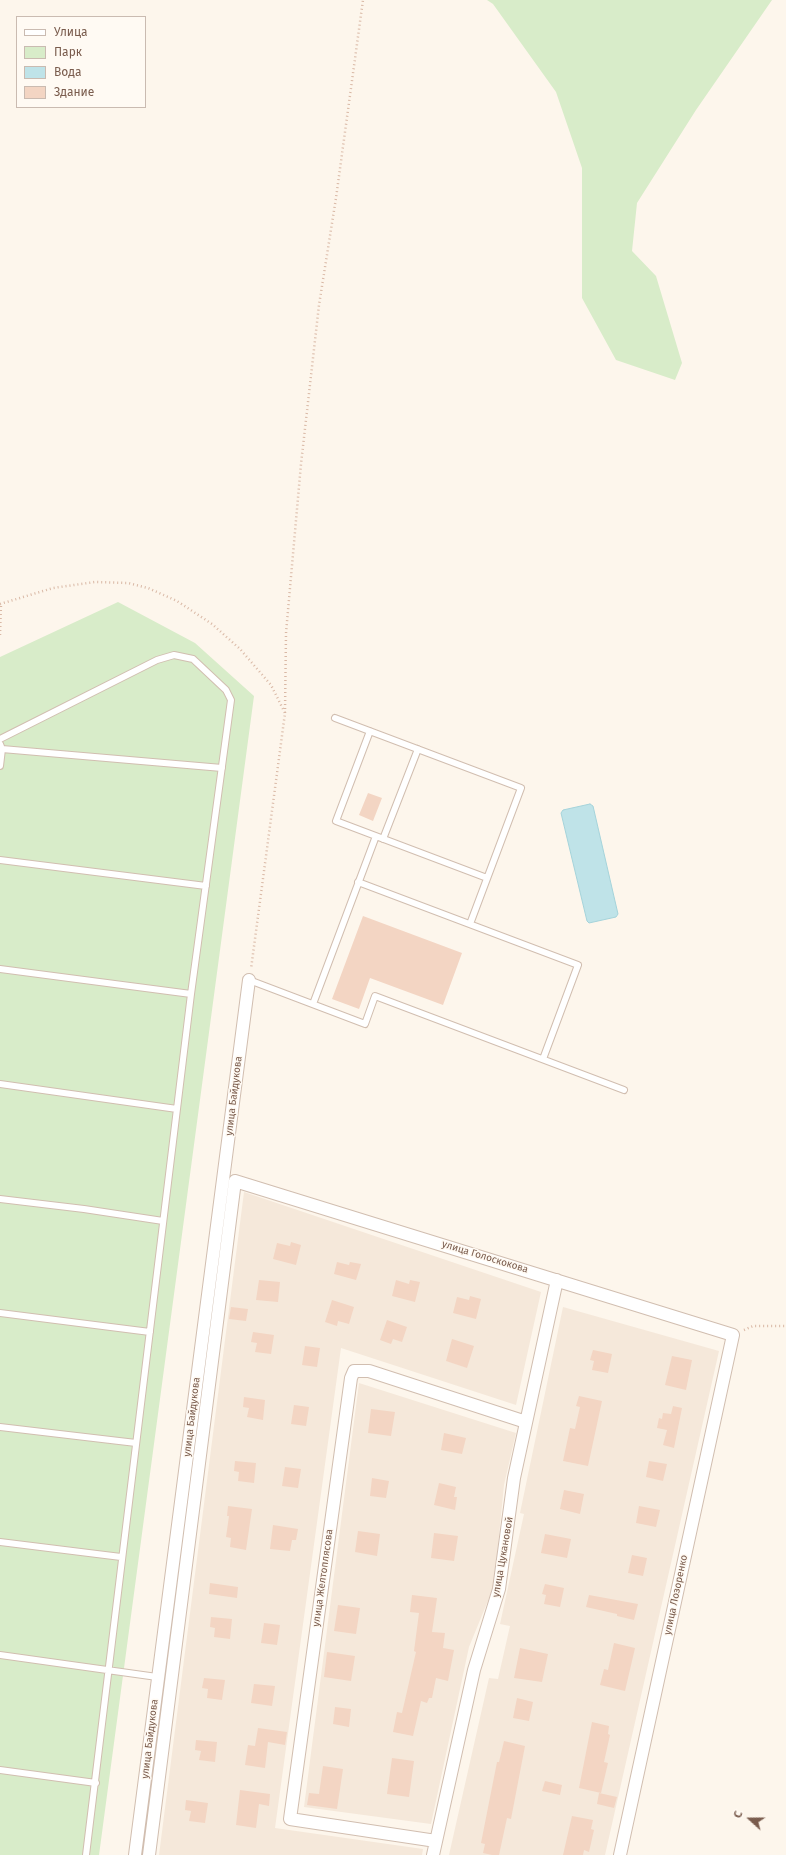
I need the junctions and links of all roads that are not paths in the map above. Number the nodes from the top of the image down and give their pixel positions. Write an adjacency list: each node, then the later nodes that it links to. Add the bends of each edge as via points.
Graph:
1 (335, 718): 2 (lane)
2 (370, 731): 5 (lane); 8 (lane, via 336,821)
3 (0, 739): 7 (lane, via 157,660 174,655 193,659 226,690 231,700)
4 (1, 746): 6 (lane); 7 (lane)
5 (418, 749): 9 (lane); 11 (lane, via 521,788)
6 (0, 766)
7 (222, 768): 13 (lane)
8 (376, 836): 9 (lane); 12 (lane)
9 (384, 839): 11 (lane)
10 (0, 860): 13 (lane)
11 (487, 878): 14 (lane)
12 (358, 882): 14 (lane); 18 (lane)
13 (206, 886): 17 (lane)
14 (470, 924): 19 (lane, via 578,965)
15 (0, 969): 17 (lane)
16 (249, 980): 18 (lane); 37 (street, улица Байдукова)
17 (191, 994): 22 (lane)
18 (313, 1004): 19 (lane, via 365,1024 376,996)
19 (543, 1059): 21 (lane)
20 (0, 1084): 22 (lane)
21 (624, 1090)
22 (177, 1109): 25 (lane)
23 (235, 1181): 26 (street, улица Голоскокова); 43 (street, улица Байдукова)
24 (0, 1199): 25 (lane)
25 (163, 1221): 28 (lane)
26 (557, 1280): 29 (street, улица Голоскокова); 30 (street, улица Цукановой)
27 (0, 1313): 28 (lane)
28 (150, 1332): 32 (lane)
29 (733, 1335): 45 (street, улица Лозоренко)
30 (526, 1422): 40 (street, улица Цукановой, via 514,1478 499,1589 474,1670); 40 (street, улица Желтоплясова, via 369,1372 354,1371 351,1378 290,1819)
31 (0, 1427): 32 (lane)
32 (136, 1444): 34 (lane)
33 (0, 1542): 34 (lane)
34 (121, 1557): 36 (lane)
35 (0, 1656): 36 (lane)
36 (108, 1670): 37 (lane); 39 (lane)
37 (157, 1677): 42 (street, улица Байдукова)
38 (0, 1770): 39 (lane)
39 (96, 1783): 41 (lane)
40 (436, 1841): 44 (street, улица Цукановой)
41 (86, 1855)
42 (135, 1855)
43 (149, 1855)
44 (433, 1855)
45 (620, 1855)

